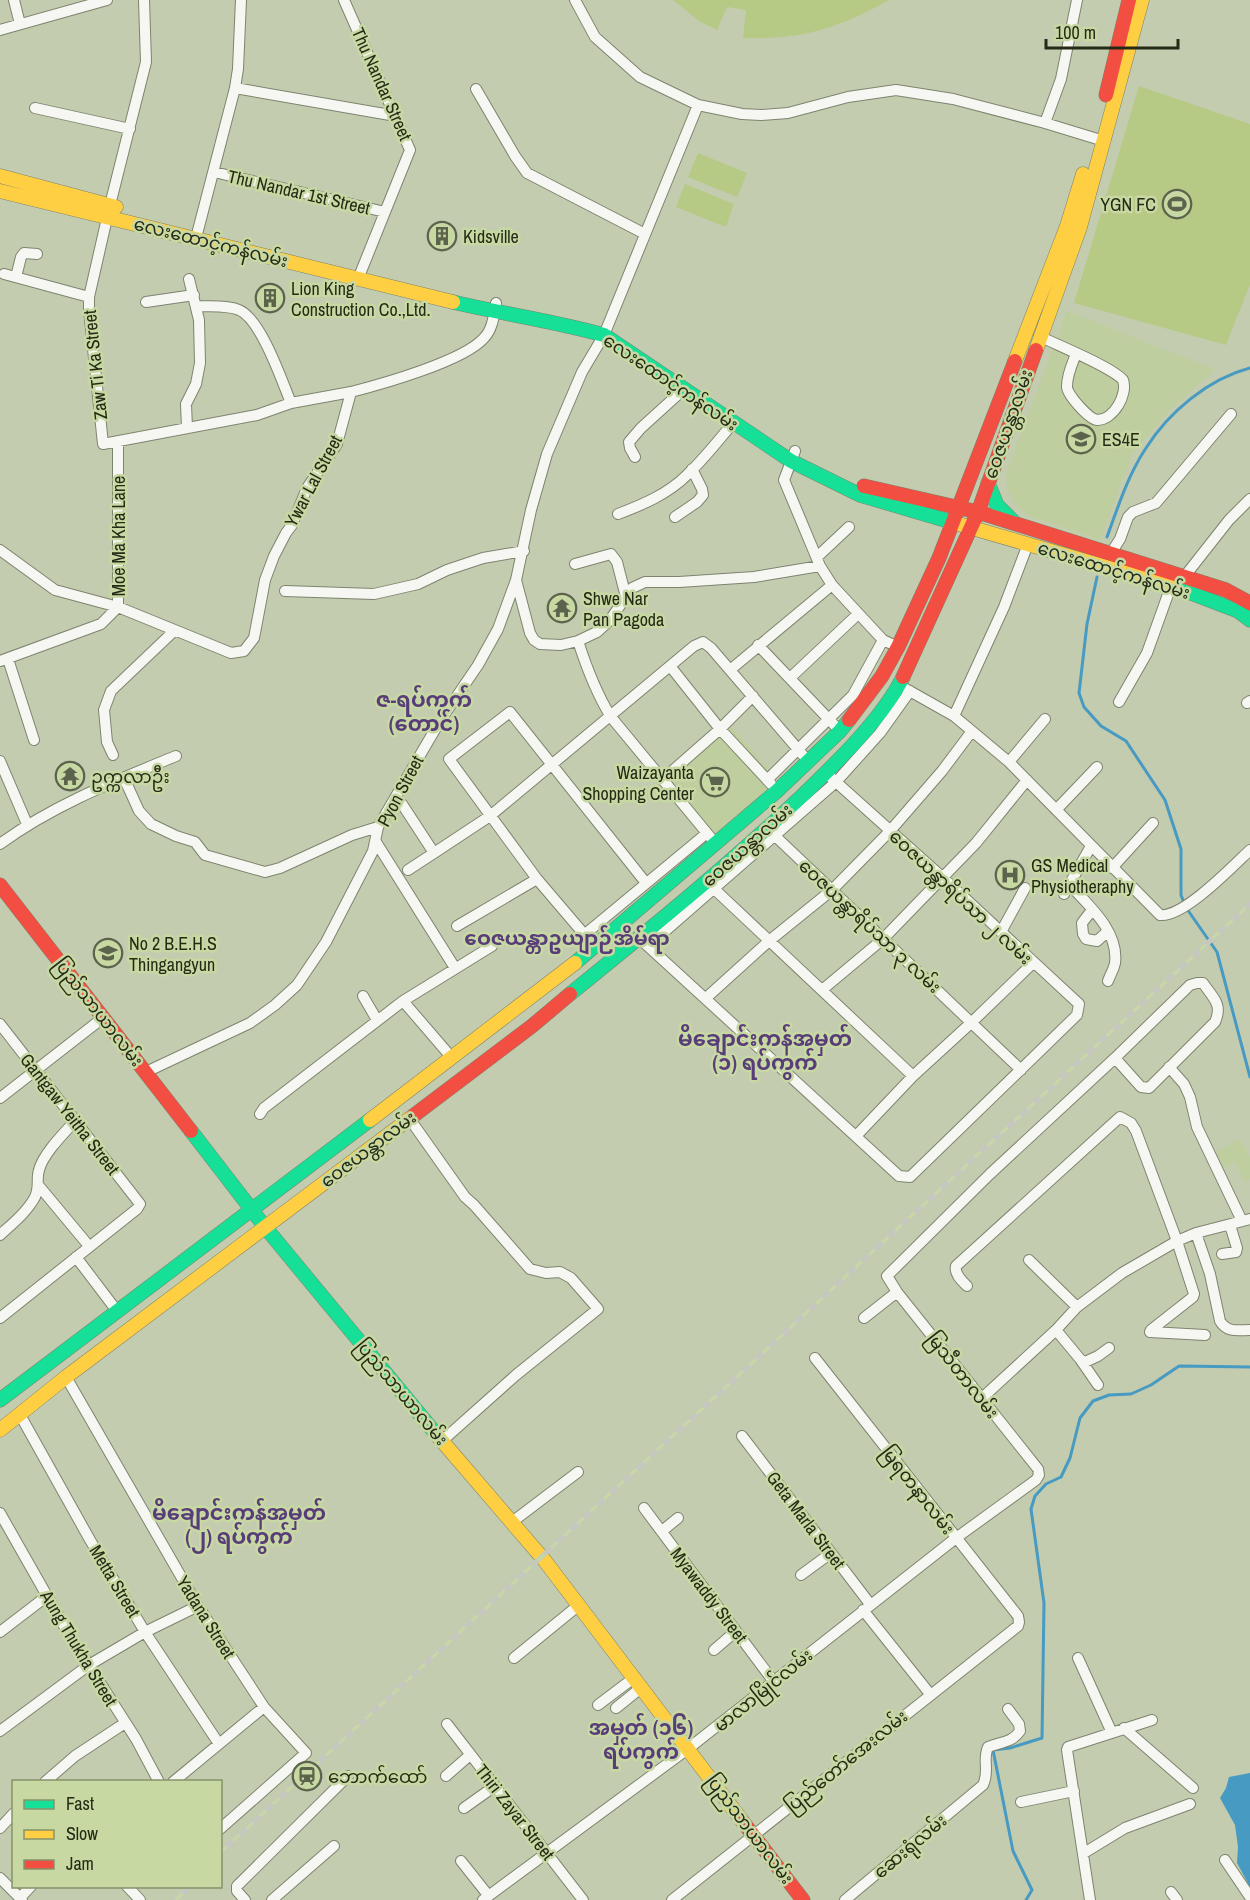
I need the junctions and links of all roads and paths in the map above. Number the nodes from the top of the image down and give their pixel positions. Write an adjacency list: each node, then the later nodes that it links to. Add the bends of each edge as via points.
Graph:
1 (14, 0): 10 (street)
2 (107, 0): 10 (street)
3 (144, 0): 18 (street, Zaw Ti Ka Street, via 146,62)
4 (241, 0): 12 (street)
5 (344, 0): 16 (street, Thu Nandar Street)
6 (574, 0): 14 (street, via 595,37 640,77)
7 (1077, 0): 17 (street, via 1061,79)
8 (1129, 0): 19 (main road, ဝေဇယန္တာလမ်း)
9 (1142, 0): 19 (main road, ဝေဇယန္တာလမ်း)
10 (20, 24): 11 (street)
11 (0, 30)
12 (235, 87): 16 (street); 20 (street)
13 (476, 89): 27 (street, via 527,172)
14 (698, 105): 17 (street, via 742,114 788,113 848,97 896,90 953,99); 27 (street, Pyon Street)
15 (35, 108): 18 (street)
16 (396, 117): 25 (street, Thu Nandar Street, via 410,150)
17 (1046, 123): 19 (street)
18 (130, 129): 24 (street, Zaw Ti Ka Street)
19 (1099, 140): 38 (main road, ဝေဇယန္တာလမ်း, via 1080,227); 52 (main road, ဝေဇယန္တာလမ်း)
20 (214, 172): 25 (street, Thu Nandar 1st Street); 26 (street)
21 (0, 176): 23 (main road, လေးထောင့်ကန်လမ်း)
22 (0, 191): 23 (main road, လေးထောင့်ကန်လမ်း)
23 (52, 197): 24 (main road, လေးထောင့်ကန်လမ်း)
24 (108, 211): 26 (main road, လေးထောင့်ကန်လမ်း); 33 (street, Zaw Ti Ka Street)
25 (385, 212): 30 (street, Thu Nandar Street)
26 (198, 233): 30 (main road, လေးထောင့်ကန်လမ်း)
27 (645, 234): 37 (street, Pyon Street)
28 (37, 254): 31 (street, via 24,253)
29 (4, 274): 31 (street)
30 (360, 274): 36 (main road, လေးထောင့်ကန်လမ်း)
31 (16, 277): 33 (street)
32 (189, 279): 34 (street)
33 (89, 297): 48 (street, Zaw Ti Ka Street, via 103,444)
34 (195, 301): 35 (street); 44 (street, via 235,308 248,316 267,345); 47 (street, via 200,369 186,404)
35 (146, 303)
36 (495, 307): 37 (main road, လေးထောင့်ကန်လမ်း, via 576,318); 42 (street, via 484,338 455,358)
37 (605, 331): 39 (main road, လေးထောင့်ကန်လမ်း); 66 (street, Pyon Street, via 582,372 547,454)
38 (1039, 336): 40 (street); 53 (main road, ဝေဇယန္တာလမ်း)
39 (639, 353): 41 (main road, လေးထောင့်ကန်လမ်း); 43 (main road, လေးထောင့်ကန်လမ်း)
40 (1076, 354): 40 (street, via 1116,374 1125,383 1120,401 1102,419 1090,417 1067,392)
41 (684, 389): 43 (main road, လေးထောင့်ကန်လမ်း); 50 (street, via 630,442)
42 (351, 392): 44 (street); 81 (street, Ywar Lal Street, via 337,444 307,488 274,556 265,580 254,638 244,651 231,653)
43 (712, 401): 46 (main road, လေးထောင့်ကန်လမ်း); 49 (main road, လေးထောင့်ကန်လမ်း, via 747,420)
44 (291, 403): 47 (street, via 257,415)
45 (1231, 414): 67 (street, via 1156,503 1128,516)
46 (733, 423): 49 (main road, လေးထောင့်ကန်လမ်း); 51 (street)
47 (187, 428): 48 (street)
48 (118, 442): 78 (street, Moe Ma Kha Lane)
49 (793, 456): 55 (main road, လေးထောင့်ကန်လမ်း); 69 (street, via 784,480)
50 (635, 457)
51 (692, 469): 58 (street, via 644,504); 59 (street, via 703,495)
52 (969, 481): 55 (main road); 56 (main road, ဝေဇယန္တာလမ်း)
53 (988, 483): 57 (main road, ဝေဇယန္တာလမ်း); 62 (main road, via 995,503)
54 (1250, 499): 73 (street)
55 (919, 505): 56 (main road, လေးထောင့်ကန်လမ်း); 60 (main road, လေးထောင့်ကန်လမ်း); 68 (main road, via 935,530)
56 (958, 507): 57 (main road, လေးထောင့်ကန်လမ်း); 60 (main road, ဝေဇယန္တာလမ်း)
57 (978, 512): 62 (main road, လေးထောင့်ကန်လမ်း); 63 (main road, ဝေဇယန္တာလမ်း)
58 (618, 514)
59 (675, 517)
60 (953, 522): 63 (main road, လေးထောင့်ကန်လမ်း); 68 (main road, ဝေဇယန္တာလမ်း)
61 (849, 526): 69 (street)
62 (1019, 526): 67 (main road, လေးထောင့်ကန်လမ်း)
63 (972, 527): 64 (main road, လေးထောင့်ကန်လမ်း); 71 (main road, ဝေဇယန္တာလမ်း)
64 (1024, 543): 71 (main road, via 990,539 978,543); 73 (main road, လေးထောင့်ကန်လမ်း); 93 (street, via 1004,607)
65 (0, 550): 78 (street, via 55,590)
66 (524, 550): 72 (street, Pyon Street); 75 (street, via 483,558 418,584 374,594)
67 (1111, 553): 73 (main road, လေးထောင့်ကန်လမ်း)
68 (939, 558): 85 (main road, ဝေဇယန္တာလမ်း)
69 (818, 561): 74 (street); 76 (street, via 754,577 645,582 632,588)
70 (575, 564): 76 (street, via 611,555 617,562)
71 (954, 566): 90 (main road, ဝေဇယန္တာလမ်း)
72 (516, 580): 83 (street, via 534,640 561,645); 121 (street, Pyon Street, via 489,646)
73 (1177, 583): 77 (main road, လေးထောင့်ကန်လမ်း, via 1226,590); 80 (main road, လေးထောင့်ကန်လမ်း, via 1238,611); 92 (street, via 1147,653)
74 (832, 585): 79 (street); 84 (street)
75 (285, 591)
76 (626, 597): 83 (street, via 597,632)
77 (1250, 603)
78 (118, 607): 81 (street); 86 (street, Moe Ma Kha Lane, via 101,624)
79 (858, 614): 82 (street); 89 (street)
80 (1250, 621)
81 (174, 631): 103 (street, via 111,691 104,710 107,742)
82 (883, 640): 85 (street); 95 (street, via 853,695)
83 (578, 641): 94 (street, via 598,697)
84 (758, 645): 88 (street); 89 (street)
85 (898, 647): 99 (main road, ဝေဇယန္တာလမ်း, via 882,676)
86 (4, 660): 100 (street)
87 (670, 666): 88 (street, via 703,642); 94 (street); 97 (street)
88 (730, 670): 91 (street)
89 (790, 678): 95 (street)
90 (904, 688): 93 (street); 102 (main road, ဝေဇယန္တာလမ်း); 110 (street, via 880,733)
91 (753, 696): 97 (street); 101 (street)
92 (1119, 702)
93 (954, 716): 98 (street)
94 (611, 717): 108 (street); 112 (street)
95 (828, 719): 99 (street); 101 (street)
96 (1045, 719): 107 (street)
97 (720, 729): 112 (street); 113 (street)
98 (972, 731): 107 (street); 122 (street)
99 (837, 733): 102 (main road); 105 (main road, ဝေဇယန္တာလမ်း)
100 (34, 740)
101 (798, 748): 105 (street); 113 (street)
102 (849, 749): 110 (main road, ဝေဇယန္တာလမ်း)
103 (113, 755)
104 (176, 756): 111 (street)
105 (808, 760): 115 (main road, ဝေဇယန္တာလမ်း)
106 (0, 761): 120 (street)
107 (1009, 762): 114 (street)
108 (552, 766): 118 (street); 118 (street, via 510,712 449,759); 135 (street)
109 (1097, 767): 117 (street)
110 (831, 777): 122 (street, ဝေဇယန္တာရိပ်သာ ၂ လမ်း); 123 (main road, ဝေဇယန္တာလမ်း)
111 (124, 778): 120 (street); 121 (street, via 139,811 150,824 195,843 205,855 265,872)
112 (662, 780): 124 (street)
113 (767, 780): 115 (street)
114 (1026, 780): 117 (street); 133 (street, via 976,843)
115 (777, 791): 127 (main road, ဝေဇယန္တာလမ်း)
116 (402, 804): 130 (street)
117 (1056, 810): 128 (street)
118 (490, 816): 130 (street); 134 (street)
119 (1153, 823): 131 (street)
120 (27, 824): 126 (street)
121 (378, 827): 125 (street, Pyon Street)
122 (890, 831): 133 (street, ဝေဇယန္တာရိပ်သာ ၂ လမ်း); 140 (street)
123 (771, 832): 137 (main road, ဝေဇယန္တာလမ်း); 140 (street, ဝေဇယန္တာရိပ်သာ ၃ လမ်း)
124 (707, 833): 127 (street); 135 (street)
125 (376, 842): 153 (street); 170 (street, Pyon Street, via 326,942 297,985 250,1023)
126 (0, 844)
127 (716, 844): 151 (main road, ဝေဇယန္တာလမ်း)
128 (1091, 846): 131 (street); 136 (street)
129 (1250, 850): 131 (street, via 1195,899 1168,916 1160,915)
130 (434, 853): 132 (street)
131 (1112, 868)
132 (408, 870)
133 (942, 877): 145 (street, ဝေဇယန္တာရိပ်သာ ၂ လမ်း); 147 (street)
134 (537, 879): 143 (street); 146 (street)
135 (646, 883): 146 (street)
136 (1070, 884): 141 (street); 142 (street)
137 (710, 885): 148 (street); 149 (main road, ဝေဇယန္တာလမ်း)
138 (0, 886): 160 (main road, ပြည်သာယာလမ်း)
139 (1025, 888): 145 (street)
140 (832, 890): 147 (street, ဝေဇယန္တာရိပ်သာ ၃ လမ်း); 148 (street)
141 (1064, 894)
142 (1092, 910): 144 (street); 144 (street, via 1082,923 1086,939 1097,940)
143 (457, 926)
144 (1108, 931): 154 (street, via 1115,965)
145 (1001, 932): 152 (street, ဝေဇယန္တာရိပ်သာ ၂ လမ်း)
146 (585, 934): 151 (street)
147 (883, 939): 155 (street); 162 (street, ဝေဇယန္တာရိပ်သာ ၃ လမ်း)
148 (769, 941): 155 (street); 157 (street)
149 (644, 942): 157 (street); 164 (main road, ဝေဇယန္တာလမ်း)
150 (492, 946): 153 (street)
151 (595, 946): 159 (main road, ဝေဇယန္တာလမ်း)
152 (1033, 963): 162 (street); 168 (street, ဝေဇယန္တာရိပ်သာ ၂ လမ်း, via 1079,1004 1077,1015)
153 (455, 968): 158 (street)
154 (1108, 981)
155 (822, 990): 171 (street)
156 (363, 996): 161 (street)
157 (706, 998): 176 (street)
158 (403, 1000): 161 (street); 165 (street)
159 (518, 1007): 164 (main road); 165 (main road, ဝေဇယန္တာလမ်း)
160 (104, 1017): 169 (street); 170 (main road, ပြည်သာယာလမ်း)
161 (377, 1020): 173 (street)
162 (972, 1022): 168 (street, ဝေဇယန္တာရိပ်သာ ၃ လမ်း); 171 (street)
163 (0, 1024): 169 (street, Gantgaw Yeitha Street)
164 (532, 1026): 174 (main road, ဝေဇယန္တာလမ်း)
165 (452, 1058): 178 (main road, ဝေဇယန္တာလမ်း)
166 (1115, 1058): 167 (street, via 1144,1088 1149,1088); 167 (street, via 1190,985 1203,983 1219,1013 1215,1022); 190 (street, မြသီတာလမ်း, via 887,1276)
167 (1169, 1067): 179 (street, via 1184,1084 1197,1127)
168 (1021, 1070): 176 (street, via 910,1177 899,1176)
169 (36, 1071): 172 (street); 175 (street, Gantgaw Yeitha Street)
170 (146, 1072): 178 (main road, ပြည်သာယာလမ်း)
171 (913, 1076): 176 (street)
172 (0, 1098)
173 (260, 1114)
174 (409, 1118): 181 (main road, ဝေဇယန္တာလမ်း); 208 (street, via 465,1197 530,1269 560,1272 571,1278 598,1309)
175 (75, 1121): 177 (street, via 56,1141 39,1170); 185 (street, Gantgaw Yeitha Street, via 140,1204)
176 (856, 1136)
177 (39, 1186): 183 (street, via 34,1199); 185 (street)
178 (251, 1209): 181 (main road, ပြည်သာယာလမ်း); 192 (main road, ဝေဇယန္တာလမ်း)
179 (1246, 1220): 180 (street)
180 (1230, 1225): 182 (street); 186 (street, via 1236,1252)
181 (265, 1227): 201 (main road, ဝေဇယန္တာလမ်း); 208 (main road, ပြည်သာယာလမ်း)
182 (1196, 1233): 184 (street); 196 (street, via 1223,1327)
183 (0, 1235)
184 (1177, 1241): 189 (street, via 1136,1131 1120,1117 956,1266); 191 (street, via 1122,1273); 197 (street, via 1193,1298 1150,1332)
185 (89, 1246): 187 (street)
186 (1222, 1254)
187 (76, 1257): 192 (street); 193 (street)
188 (1029, 1260): 191 (street)
189 (967, 1286)
190 (897, 1292): 194 (street); 203 (street, မြသီတာလမ်း)
191 (1077, 1307): 195 (street)
192 (117, 1311): 204 (main road, ဝေဇယန္တာလမ်း)
193 (0, 1318)
194 (864, 1318)
195 (1056, 1330): 200 (street); 203 (street)
196 (1250, 1330)
197 (1205, 1335)
198 (1109, 1348): 200 (street, via 1085,1362)
199 (815, 1358): 216 (street, မြရတနာလမ်း)
200 (1080, 1359): 202 (street)
201 (66, 1377): 205 (main road, ဝေဇယန္တာလမ်း); 221 (street, Yadana Street)
202 (1098, 1385)
203 (981, 1399): 210 (street, မြသီတာလမ်း)
204 (0, 1400)
205 (19, 1413): 206 (main road, ဝေဇယန္တာလမ်း); 226 (street, Metta Street)
206 (0, 1430)
207 (742, 1436): 217 (street, Geta Marla Street)
208 (442, 1441): 214 (main road, ပြည်သာယာလမ်း)
209 (578, 1472): 214 (street)
210 (1039, 1475): 216 (street, မာလာမြိုင်လမ်း)
211 (644, 1508): 215 (street, Myawaddy Street)
212 (0, 1513): 219 (street, Aung Thukha Street)
213 (678, 1518): 215 (street)
214 (512, 1522): 220 (main road, ပြည်သာယာလမ်း)
215 (662, 1531): 224 (street, Myawaddy Street)
216 (956, 1538): 222 (street, မာလာမြိုင်လမ်း); 223 (street, မြရတနာလမ်း)
217 (831, 1553): 218 (street); 222 (street, Geta Marla Street)
218 (801, 1575)
219 (47, 1596): 225 (street); 230 (street, Aung Thukha Street)
220 (579, 1605): 228 (street); 231 (main road, ပြည်သာယာလမ်း)
221 (198, 1606): 226 (street); 235 (street, Yadana Street)
222 (867, 1607): 232 (street, မာလာမြိုင်လမ်း); 233 (street, Geta Marla Street)
223 (1019, 1622): 233 (street, ပြည်တော်အေးလမ်း)
224 (736, 1630): 227 (street); 232 (street, Myawaddy Street)
225 (0, 1632)
226 (145, 1632): 230 (street); 244 (street, Metta Street)
227 (714, 1650)
228 (514, 1658)
229 (1078, 1658): 243 (street)
230 (89, 1665): 239 (street, Aung Thukha Street); 242 (street)
231 (639, 1682): 234 (street); 236 (street); 245 (main road, ပြည်သာယာလမ်း)
232 (774, 1682): 245 (street, မာလာမြိုင်လမ်း)
233 (930, 1694): 261 (street, ပြည်တော်အေးလမ်း)
234 (598, 1706)
235 (264, 1707): 244 (street); 259 (street, Yadana Street, via 306,1753)
236 (616, 1708)
237 (1008, 1708): 278 (street, ဆေးရုံလမ်း, via 1020,1731 1015,1738 988,1747 983,1785)
238 (1152, 1720): 241 (street)
239 (125, 1723): 249 (street); 250 (street, Aung Thukha Street)
240 (447, 1724): 246 (street, Thiri Zayar Street)
241 (1124, 1728): 243 (street); 253 (street)
242 (0, 1731)
243 (1112, 1733): 254 (street, via 1068,1747)
244 (219, 1744): 251 (street)
245 (689, 1748): 261 (main road, ပြည်သာယာလမ်း); 263 (street, မာလာမြိုင်လမ်း)
246 (471, 1755): 248 (street); 252 (street, Thiri Zayar Street)
247 (348, 1776): 273 (street, via 237,1886)
248 (446, 1776)
249 (47, 1780)
250 (158, 1780)
251 (175, 1780)
252 (495, 1786): 257 (street); 263 (street, Thiri Zayar Street)
253 (1193, 1788)
254 (1074, 1791): 255 (street); 264 (street)
255 (1021, 1802)
256 (1190, 1804): 264 (street, via 1125,1828)
257 (464, 1808)
258 (12, 1815): 260 (street)
259 (222, 1827)
260 (0, 1828)
261 (754, 1835): 276 (street, ပြည်တော်အေးလမ်း); 277 (main road, ပြည်သာယာလမ်း)
262 (334, 1846): 274 (street)
263 (547, 1851): 270 (street, မာလာမြိုင်လမ်း); 275 (street, Thiri Zayar Street)
264 (1084, 1853): 279 (street)
265 (1225, 1860): 269 (street)
266 (461, 1861): 270 (street)
267 (0, 1878): 271 (street)
268 (129, 1888): 272 (street)
269 (1250, 1897)
270 (486, 1898)
271 (21, 1899)
272 (140, 1900)
273 (245, 1900)
274 (272, 1900)
275 (583, 1900)
276 (672, 1900)
277 (803, 1900)
278 (845, 1900)
279 (1090, 1900)

